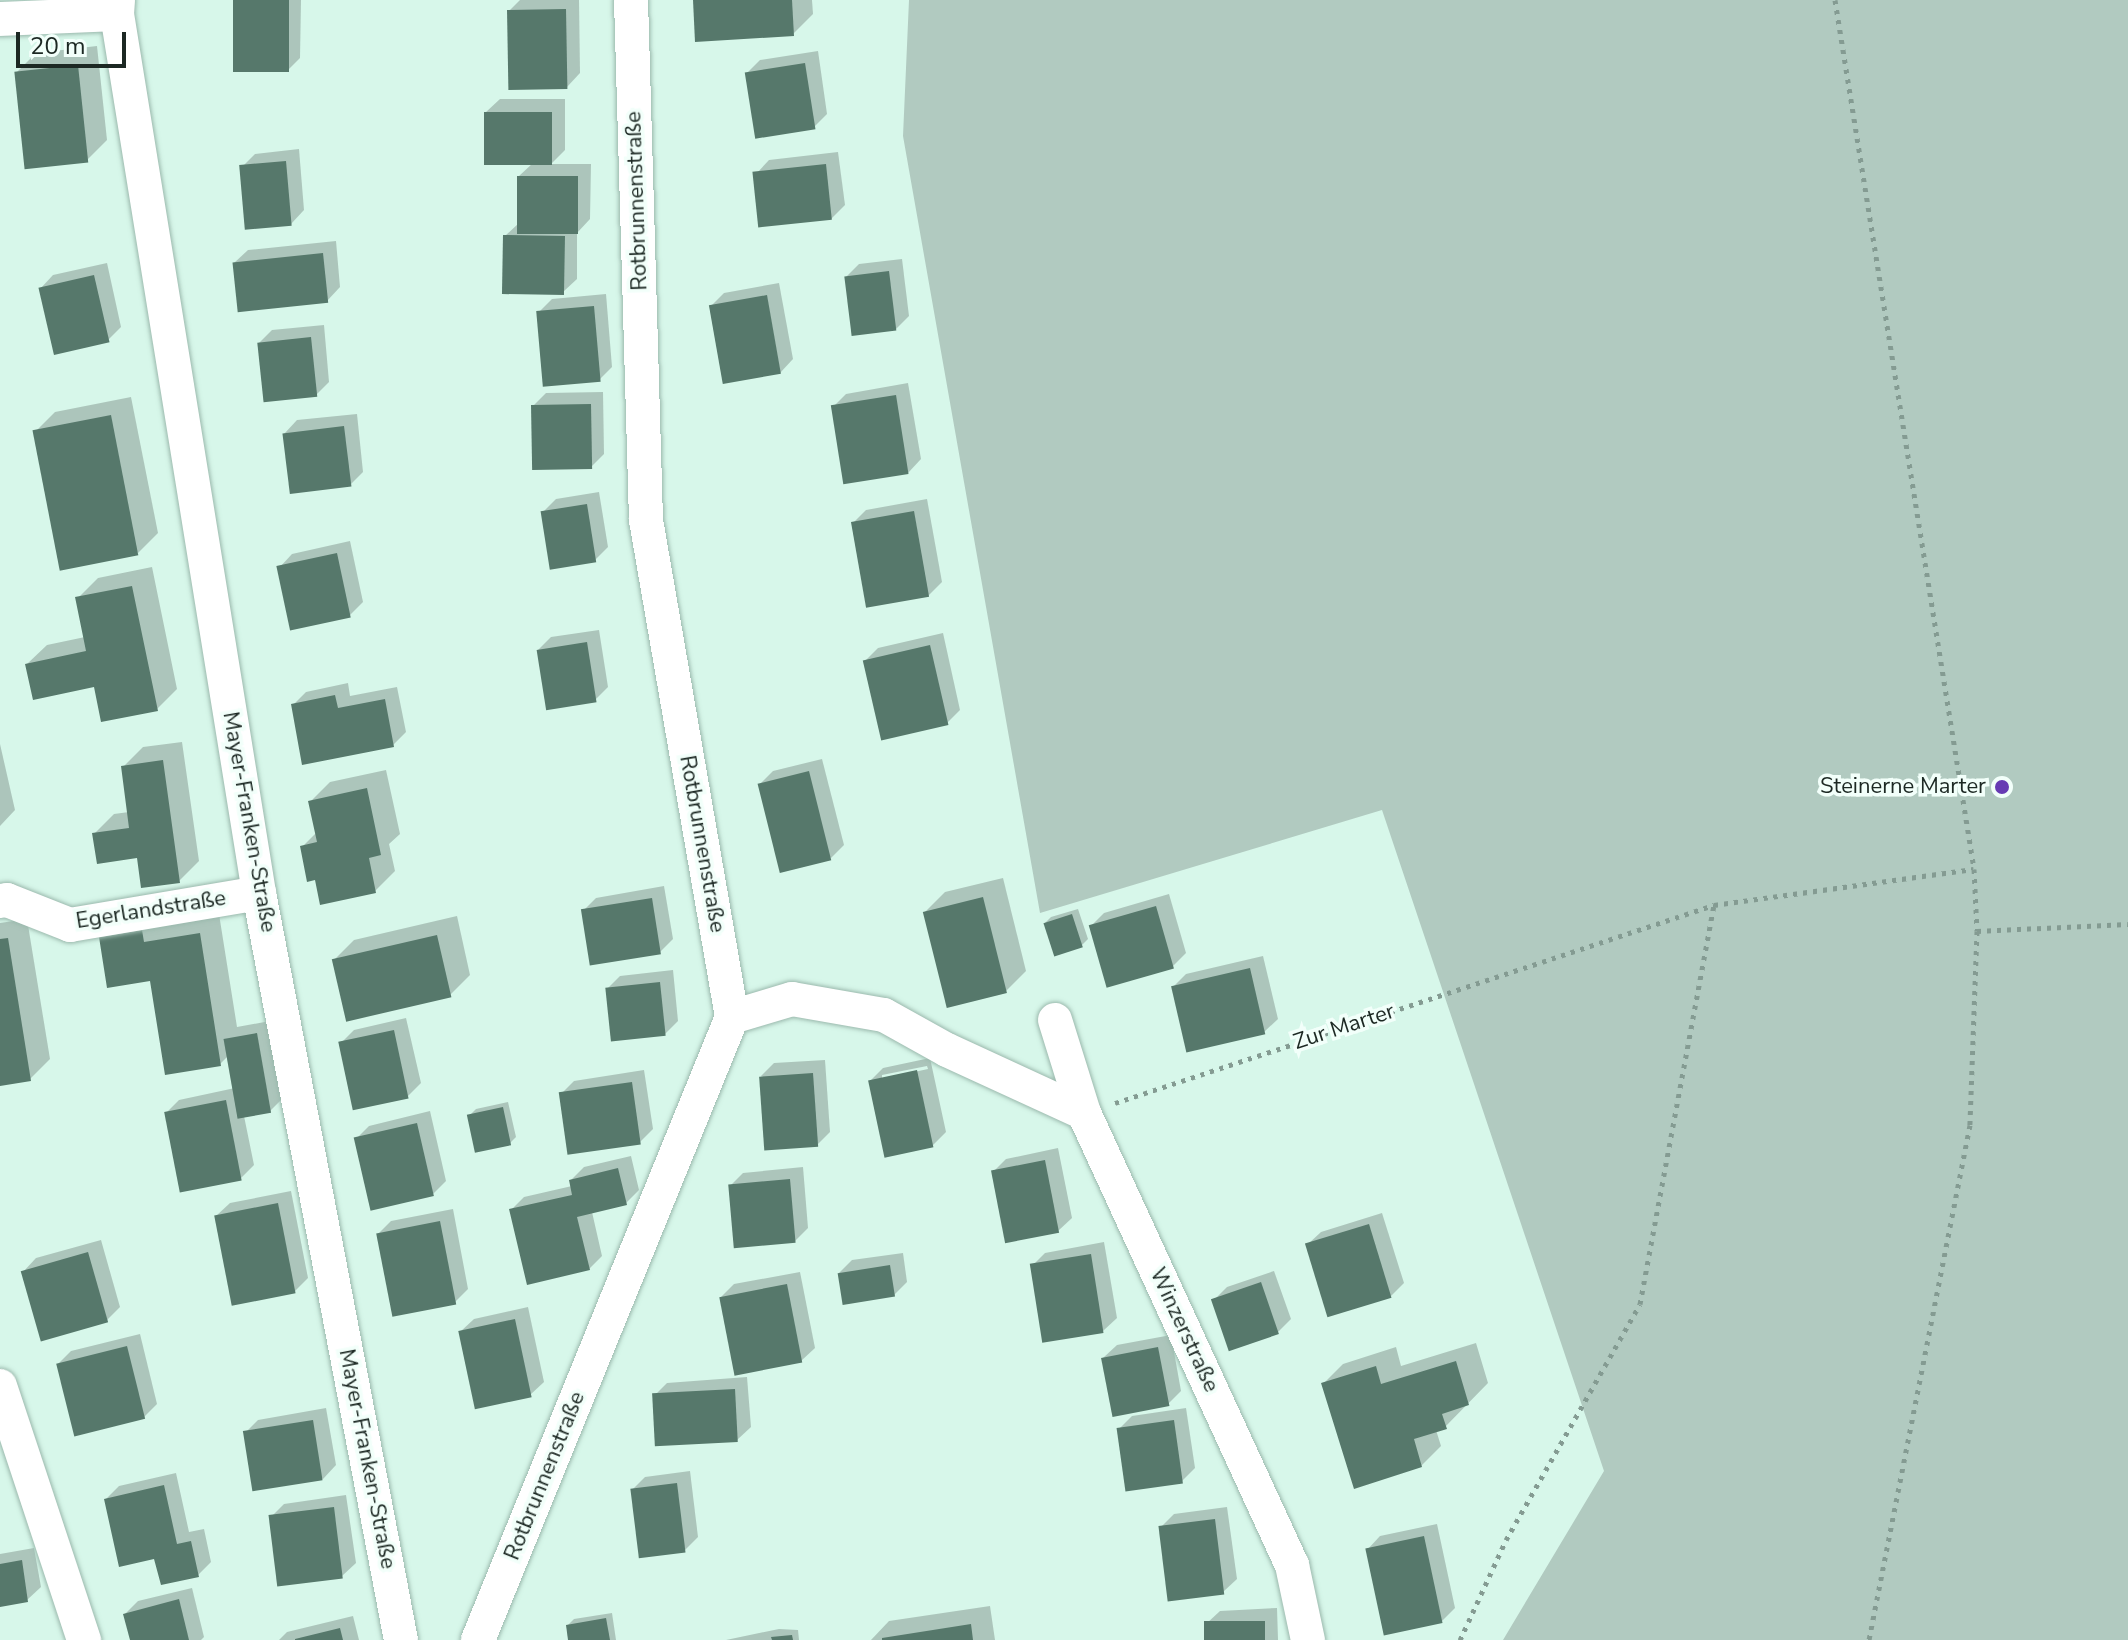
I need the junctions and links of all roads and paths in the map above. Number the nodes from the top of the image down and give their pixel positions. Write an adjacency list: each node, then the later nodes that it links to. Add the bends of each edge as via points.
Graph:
1 (631, 0): 11 (street, Rotbrunnenstraße, via 646,520)
2 (1835, 0): 5 (path)
3 (118, 7): 4 (street); 6 (street, Mayer-Franken-Straße)
4 (0, 19)
5 (1974, 869): 8 (path, Zur Marter); 10 (path)
6 (259, 893): 7 (street, Egerlandstraße, via 70,925); 16 (street, Mayer-Franken-Straße)
7 (0, 901)
8 (1714, 905): 13 (path, Zur Marter); 19 (path, via 1640,1304 1506,1540)
9 (2128, 924): 10 (path)
10 (1977, 931): 20 (path, via 1970,1125)
11 (732, 1017): 13 (street, via 792,999 884,1015); 17 (street, Rotbrunnenstraße)
12 (1055, 1020): 13 (street, Winzerstraße)
13 (1084, 1113): 18 (street, Winzerstraße, via 1292,1565)
14 (0, 1386): 15 (street)
15 (84, 1640)
16 (401, 1640)
17 (478, 1640)
18 (1308, 1640)
19 (1460, 1640)
20 (1869, 1640)

